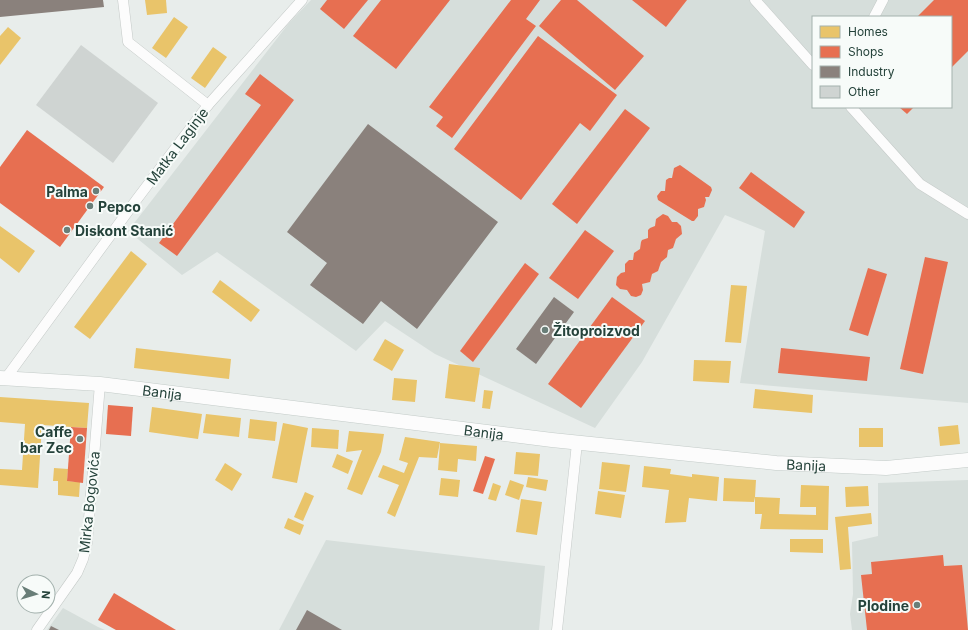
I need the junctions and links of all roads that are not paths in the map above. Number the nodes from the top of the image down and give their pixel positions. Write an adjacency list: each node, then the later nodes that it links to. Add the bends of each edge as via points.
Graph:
1 (122, 0): 7 (street, via 128,42)
2 (302, 0): 7 (street, Matka Laginje)
3 (755, 0): 6 (street)
4 (882, 0): 5 (street)
5 (874, 16)
6 (812, 64)
7 (208, 105): 10 (street, Matka Laginje)
8 (852, 108): 9 (street, via 920,184)
9 (968, 214)
10 (3, 378): 11 (main road, Banija)
11 (100, 384): 12 (main road, Banija); 14 (street, Mirka Bogovića, via 87,543 83,559 77,573)
12 (578, 443): 13 (main road, Banija, via 776,463 878,468); 15 (street)
13 (968, 460)
14 (36, 630)
15 (557, 630)

